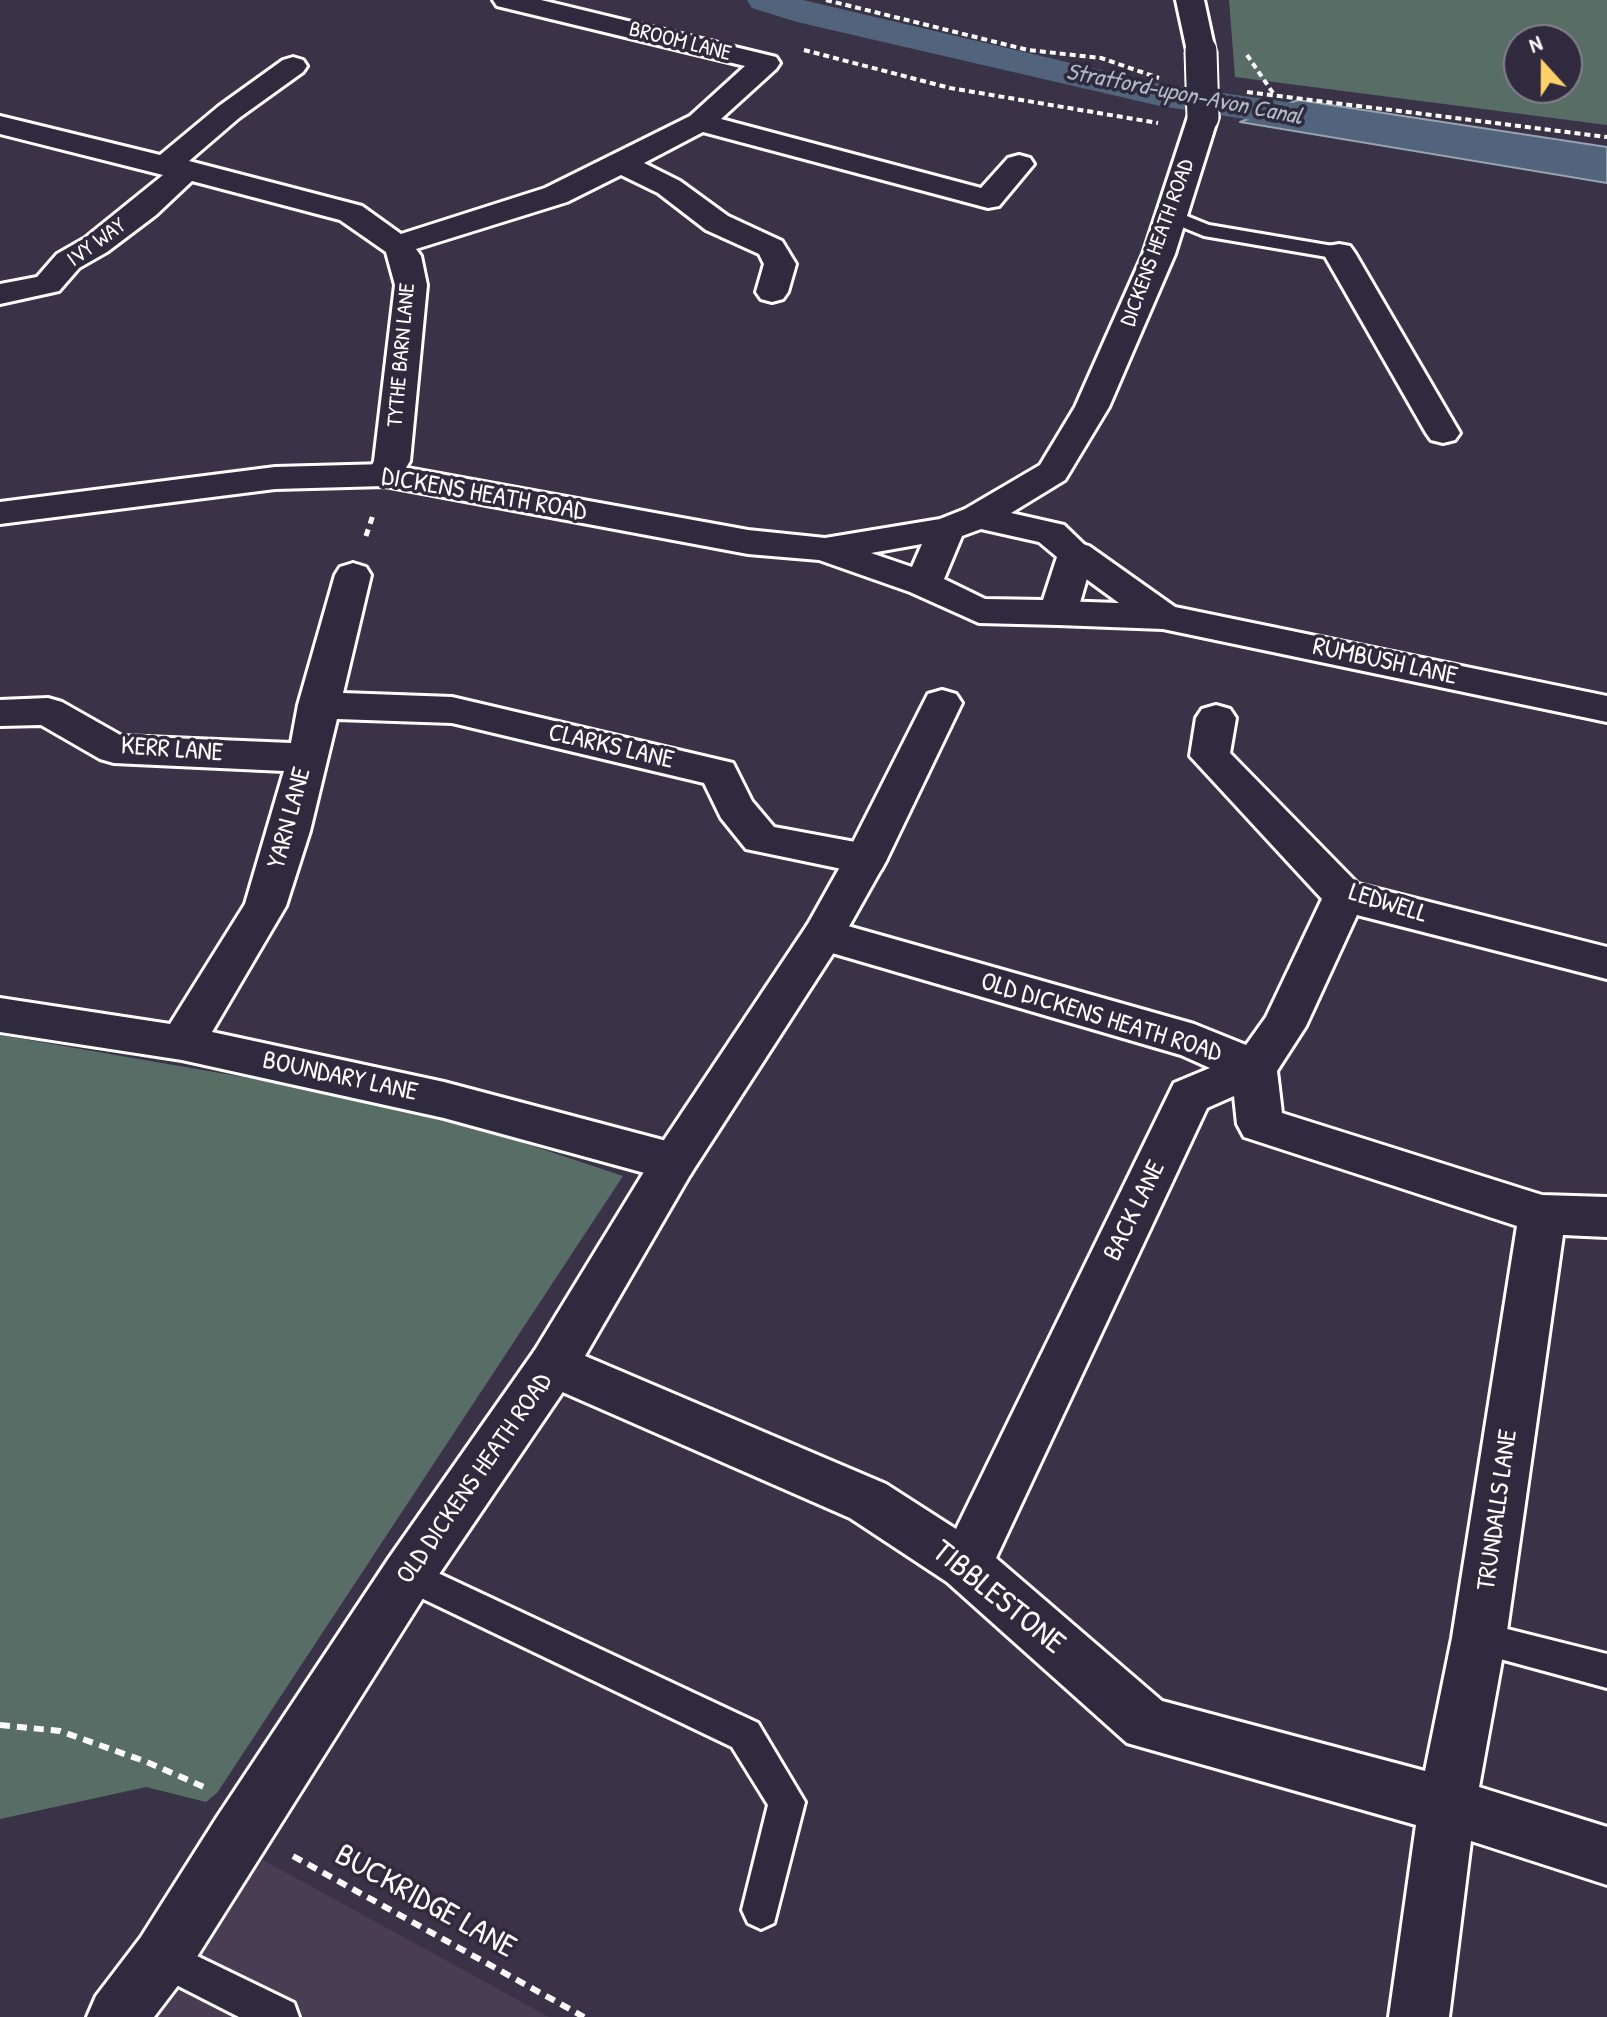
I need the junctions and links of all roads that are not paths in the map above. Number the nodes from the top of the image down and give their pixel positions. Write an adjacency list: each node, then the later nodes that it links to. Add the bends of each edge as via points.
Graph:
1 (507, 0): 4 (street, BROOM LANE, via 766,63)
2 (1190, 0): 9 (street, DICKENS HEATH ROAD, bridge, via 1201,51 1201,124)
3 (293, 66): 8 (street, via 229,112)
4 (700, 122): 6 (street, BROOM LANE); 7 (street, via 988,199)
5 (0, 125): 8 (street, TYTHE BARN LANE)
6 (621, 163): 10 (street, BROOM LANE, via 556,195); 12 (street, via 669,187 717,223 771,248 780,264)
7 (1019, 164)
8 (175, 168): 10 (street, TYTHE BARN LANE, via 351,213); 13 (street, IVY WAY, via 145,208 68,261 48,284)
9 (1172, 216): 11 (lane, via 1204,230); 15 (street, DICKENS HEATH ROAD, via 1092,407)
10 (397, 245): 16 (street, TYTHE BARN LANE, via 411,285 392,461)
11 (1339, 253): 14 (street)
12 (772, 292)
13 (0, 294)
14 (1443, 433)
15 (1053, 472): 18 (street, DICKENS HEATH ROAD); 19 (street, DICKENS HEATH ROAD)
16 (385, 475): 17 (street, DICKENS HEATH ROAD, via 275,478); 20 (street, DICKENS HEATH ROAD, via 748,542)
17 (0, 513)
18 (962, 523): 19 (street); 20 (street, DICKENS HEATH ROAD); 22 (street)
19 (1064, 544): 23 (street, DICKENS HEATH ROAD); 24 (street, RUMBUSH LANE)
20 (824, 549): 22 (street, DICKENS HEATH ROAD)
21 (353, 575): 26 (street, YARN LANE)
22 (923, 584): 23 (street, DICKENS HEATH ROAD, via 979,611)
23 (1058, 613): 24 (street, RUMBUSH LANE)
24 (1163, 617): 27 (street, RUMBUSH LANE)
25 (942, 703): 31 (street, OLD DICKENS HEATH ROAD)
26 (318, 705): 30 (street, YARN LANE); 31 (street, CLARKS LANE, via 452,710 719,773 735,808 761,839)
27 (1607, 709)
28 (0, 713): 30 (street, KERR LANE, via 48,711 114,749)
29 (1216, 718): 32 (street, LEDWELL, via 1210,756)
30 (306, 758): 36 (street, YARN LANE, via 265,906)
31 (866, 859): 33 (street, OLD DICKENS HEATH ROAD)
32 (1344, 896): 34 (street, LEDWELL); 37 (street, via 1284,1026)
33 (823, 935): 37 (street, OLD DICKENS HEATH ROAD, via 1194,1041); 38 (street, OLD DICKENS HEATH ROAD)
34 (1607, 963)
35 (0, 1015): 36 (street, BOUNDARY LANE)
36 (182, 1043): 38 (street, BOUNDARY LANE, via 444,1100)
37 (1254, 1068): 39 (street, OLD DICKENS HEATH ROAD, via 1260,1124); 42 (street, BACK LANE, via 1190,1096)
38 (674, 1162): 41 (street, OLD DICKENS HEATH ROAD)
39 (1542, 1215): 40 (street, OLD DICKENS HEATH ROAD); 44 (street, TRUNDALLS LANE)
40 (1607, 1217)
41 (553, 1365): 42 (street, TIBBLESTONE, via 868,1501); 43 (street, OLD DICKENS HEATH ROAD)
42 (966, 1565): 46 (street, TIBBLESTONE, via 1147,1724)
43 (408, 1575): 48 (lane, via 745,1735 787,1802); 49 (street, OLD DICKENS HEATH ROAD)
44 (1479, 1638): 45 (lane); 46 (street, TRUNDALLS LANE)
45 (1607, 1671)
46 (1447, 1805): 47 (street); 52 (street, TRUNDALLS LANE)
47 (1607, 1856)
48 (761, 1910)
49 (162, 1958): 50 (street, OLD DICKENS HEATH ROAD); 51 (lane)
50 (117, 2017)
51 (280, 2017)
52 (1419, 2017)

